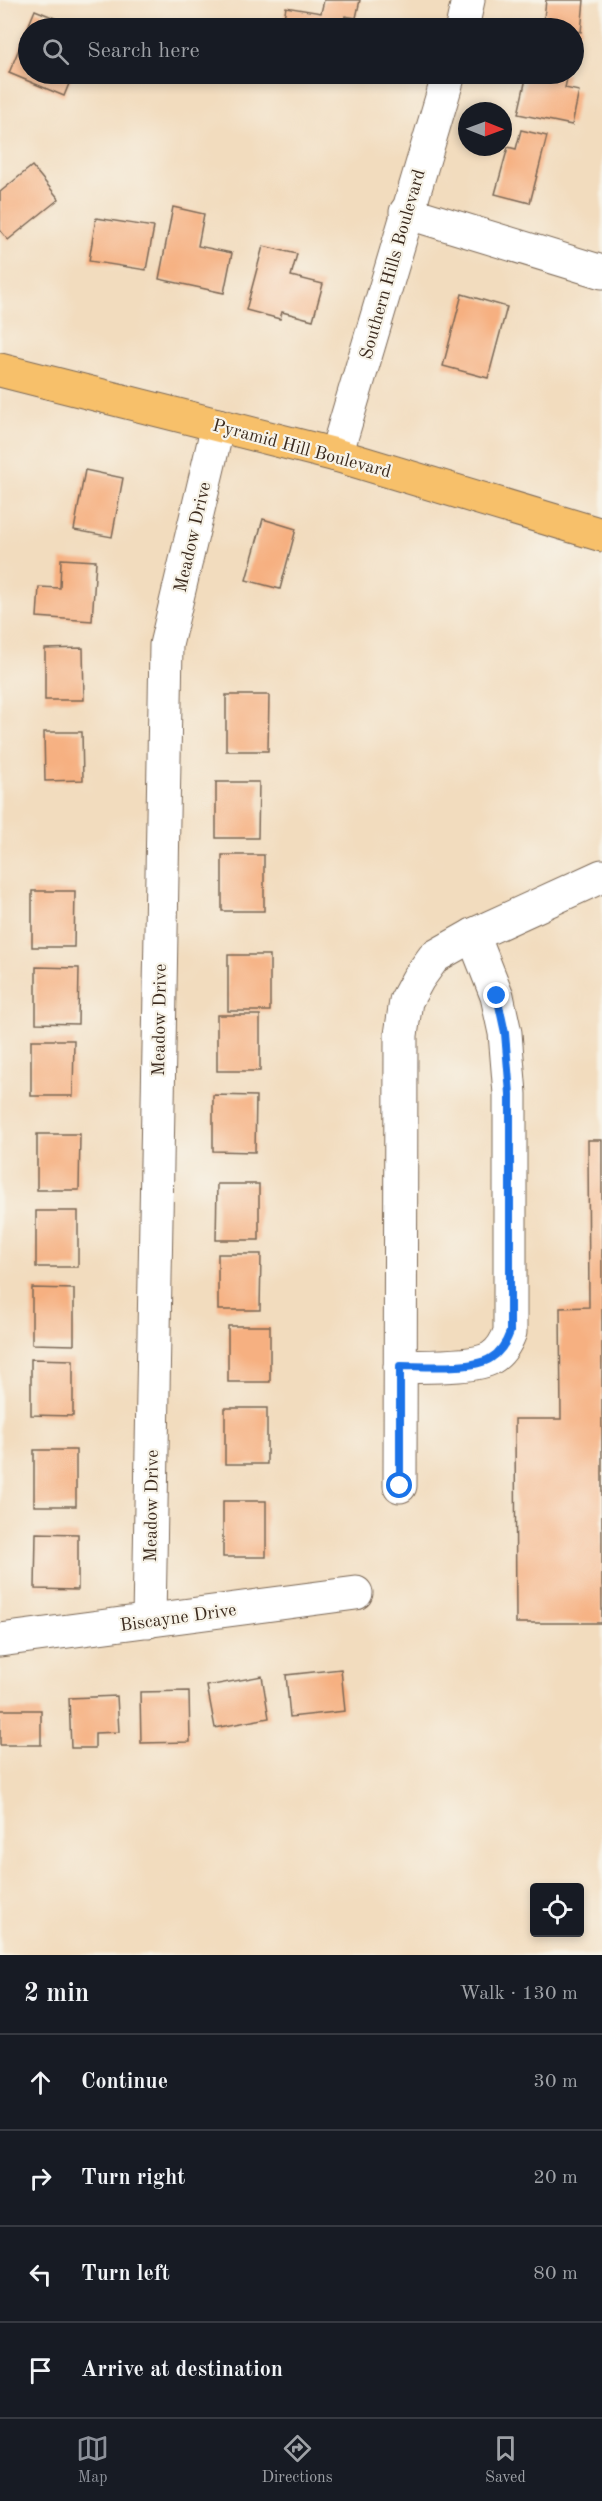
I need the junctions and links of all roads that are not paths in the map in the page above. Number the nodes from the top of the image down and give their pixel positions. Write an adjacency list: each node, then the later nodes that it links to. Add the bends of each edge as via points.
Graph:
1 (468, 0): 2 (street)
2 (464, 18)
3 (446, 84): 4 (street, Southern Hills Boulevard)
4 (406, 212): 5 (street); 8 (street, Southern Hills Boulevard)
5 (602, 272)
6 (0, 370): 7 (main road, Pyramid Hill Boulevard)
7 (218, 425): 8 (main road, Pyramid Hill Boulevard); 15 (street, Meadow Drive, via 166,645)
8 (336, 455): 9 (main road, Pyramid Hill Boulevard)
9 (602, 535)
10 (602, 876): 11 (street)
11 (473, 935): 12 (street, via 434,957 406,1001 401,1035); 12 (street, via 497,996 505,1033 510,1094 510,1332 506,1345 489,1359)
12 (400, 1366): 13 (street)
13 (400, 1486)
14 (356, 1593): 15 (street, Biscayne Drive)
15 (149, 1621): 16 (street, Biscayne Drive)
16 (0, 1640)

